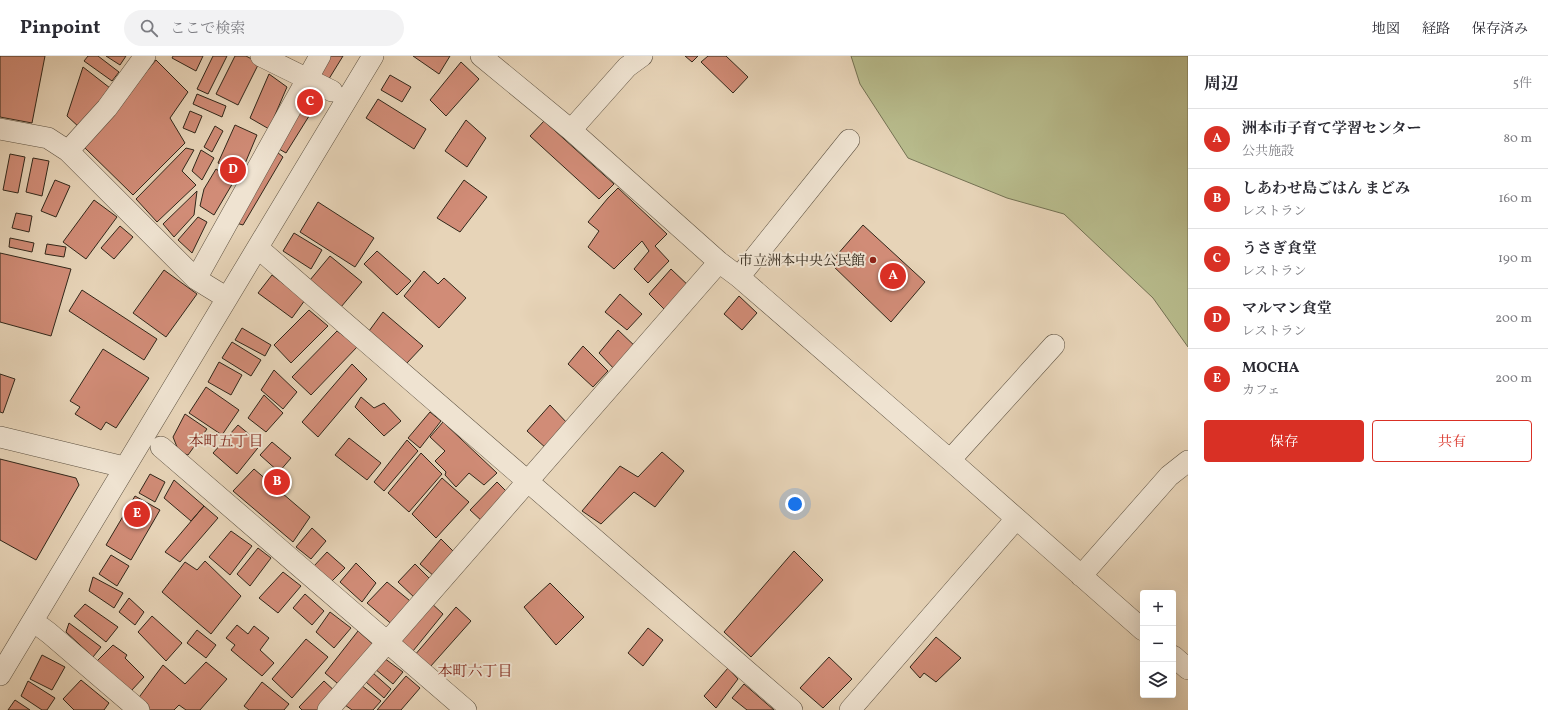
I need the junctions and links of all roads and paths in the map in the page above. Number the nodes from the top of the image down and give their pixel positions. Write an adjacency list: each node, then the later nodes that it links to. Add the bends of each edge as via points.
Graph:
1 (145, 56): 12 (street, via 107,108)
2 (261, 56): 7 (street)
3 (320, 56): 7 (street)
4 (373, 56): 13 (street)
5 (481, 56): 10 (street)
6 (642, 56): 10 (street, via 627,68)
7 (306, 79): 8 (street); 16 (street)
8 (332, 91)
9 (0, 129): 12 (street, via 48,138)
10 (571, 130): 14 (street)
11 (849, 140): 15 (street)
12 (68, 150): 16 (street)
13 (258, 248): 17 (street); 24 (street)
14 (719, 262): 15 (street); 24 (street)
15 (739, 277): 21 (street)
16 (196, 279): 17 (street)
17 (227, 298): 23 (street)
18 (1054, 345): 21 (street)
19 (0, 437): 23 (street)
20 (160, 447): 29 (street)
21 (950, 460): 25 (street)
22 (1188, 461): 26 (street, via 1169,476)
23 (124, 468): 27 (street)
24 (527, 480): 29 (street); 36 (street)
25 (1016, 518): 26 (street); 37 (street)
26 (1081, 576): 28 (street)
27 (33, 621): 32 (street); 33 (street)
28 (1140, 627)
29 (388, 642): 34 (street); 35 (street)
30 (1176, 659): 31 (street)
31 (1188, 669)
32 (0, 675)
33 (139, 710)
34 (328, 710)
35 (466, 710)
36 (792, 710)
37 (850, 710)

